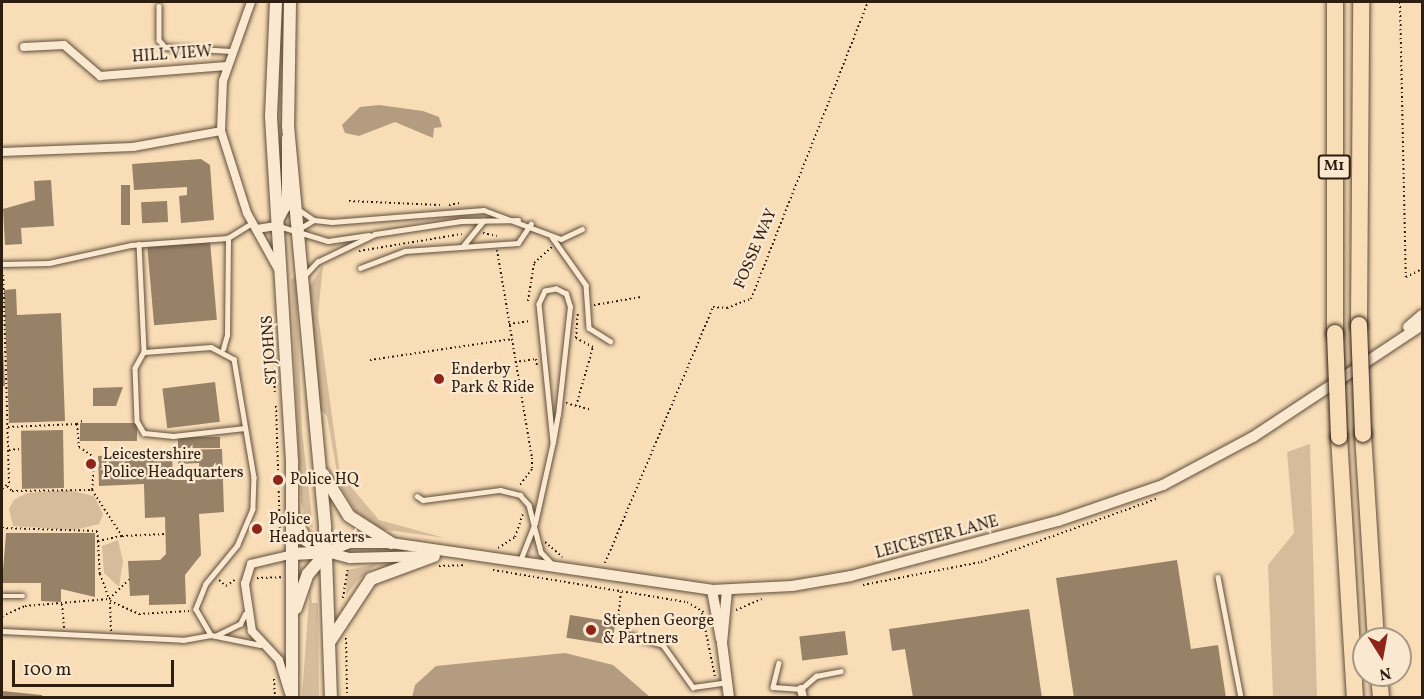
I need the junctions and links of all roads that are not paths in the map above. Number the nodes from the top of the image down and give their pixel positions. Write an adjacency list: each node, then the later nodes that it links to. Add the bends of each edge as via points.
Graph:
1 (250, 2): 8 (street)
2 (276, 2): 19 (main road, ST JOHNS, via 270,69)
3 (290, 2): 10 (main road)
4 (1335, 2): 76 (highway, M1, bridge, via 1335,333)
5 (1361, 2): 61 (highway, M1, bridge, via 1359,325)
6 (159, 6): 8 (lane, via 159,40 165,47)
7 (24, 47): 9 (street, HILL VIEW, via 64,45 100,76)
8 (231, 51): 9 (street)
9 (227, 66): 11 (street)
10 (288, 126): 13 (main road); 19 (street, via 286,208)
11 (221, 131): 12 (street, via 133,147); 18 (street)
12 (2, 153)
13 (295, 207): 14 (lane); 21 (main road)
14 (314, 220): 15 (lane, via 457,209 500,212); 21 (lane)
15 (520, 220): 16 (lane); 17 (lane)
16 (483, 221): 22 (lane); 27 (lane)
17 (531, 224): 23 (lane); 27 (lane, via 518,243)
18 (254, 226): 19 (street); 24 (lane); 33 (street)
19 (276, 226): 21 (lane); 33 (main road, ST JOHNS)
20 (582, 229): 23 (lane, via 568,239)
21 (297, 231): 22 (lane, via 328,241); 33 (main road); 34 (main road)
22 (375, 234): 34 (lane, via 317,262)
23 (550, 235): 37 (lane, via 585,285 589,328)
24 (228, 238): 26 (lane); 39 (lane, via 228,335)
25 (111, 240): 29 (lane)
26 (139, 244): 29 (lane); 40 (lane)
27 (463, 246): 32 (lane, via 405,251)
28 (86, 247): 30 (lane)
29 (112, 248): 30 (lane)
30 (84, 255): 31 (lane)
31 (2, 264)
32 (360, 268)
33 (281, 275): 45 (main road, ST JOHNS)
34 (301, 282): 43 (main road)
35 (1422, 315): 38 (street, LEICESTER LANE)
36 (1422, 325): 38 (street, LEICESTER LANE)
37 (610, 341)
38 (1388, 345): 56 (street, LEICESTER LANE, via 1253,437 1116,503 851,576)
39 (222, 349): 40 (lane); 41 (lane, via 238,373)
40 (144, 352): 41 (lane, via 135,368 137,422 144,433)
41 (245, 428): 64 (lane, via 254,477 251,519 206,584 196,609)
42 (552, 442): 42 (lane, via 539,304 545,291 556,289 566,294 569,314); 46 (lane)
43 (320, 468): 47 (main road, via 350,516); 48 (main road)
44 (417, 496): 46 (lane, via 423,500 470,493 514,494 529,505)
45 (293, 514): 48 (main road, via 306,540); 49 (main road, ST JOHNS)
46 (535, 523): 52 (lane); 53 (lane, via 541,552)
47 (391, 543): 48 (street, LEICESTER LANE, via 349,543); 50 (street, LEICESTER LANE)
48 (327, 552): 49 (main road); 51 (street, LEICESTER LANE, via 350,558); 60 (main road, via 305,580); 65 (main road)
49 (293, 554): 59 (street, via 248,568); 60 (main road, ST JOHNS)
50 (450, 554): 51 (street, LEICESTER LANE); 52 (street, LEICESTER LANE)
51 (432, 561): 65 (main road, via 371,579)
52 (520, 563): 53 (street, LEICESTER LANE)
53 (556, 568): 55 (street, LEICESTER LANE)
54 (1218, 577): 75 (lane)
55 (712, 590): 56 (street, LEICESTER LANE); 66 (street, via 707,613)
56 (727, 590): 66 (street)
57 (2, 596): 58 (lane)
58 (23, 596)
59 (245, 614): 64 (lane, via 240,624); 67 (street)
60 (294, 615): 72 (main road, ST JOHNS)
61 (1375, 627)
62 (2, 631): 64 (lane, via 183,640)
63 (625, 634): 70 (lane, via 663,645 693,687)
64 (213, 635): 67 (lane)
65 (330, 641): 73 (main road)
66 (722, 643): 70 (street)
67 (260, 645): 72 (street, via 275,656)
68 (779, 663): 71 (lane, via 773,687)
69 (842, 671): 71 (lane, via 816,676)
70 (721, 683): 74 (street)
71 (802, 693)
72 (291, 698)
73 (331, 698)
74 (729, 698)
75 (1241, 698)
76 (1355, 698)

